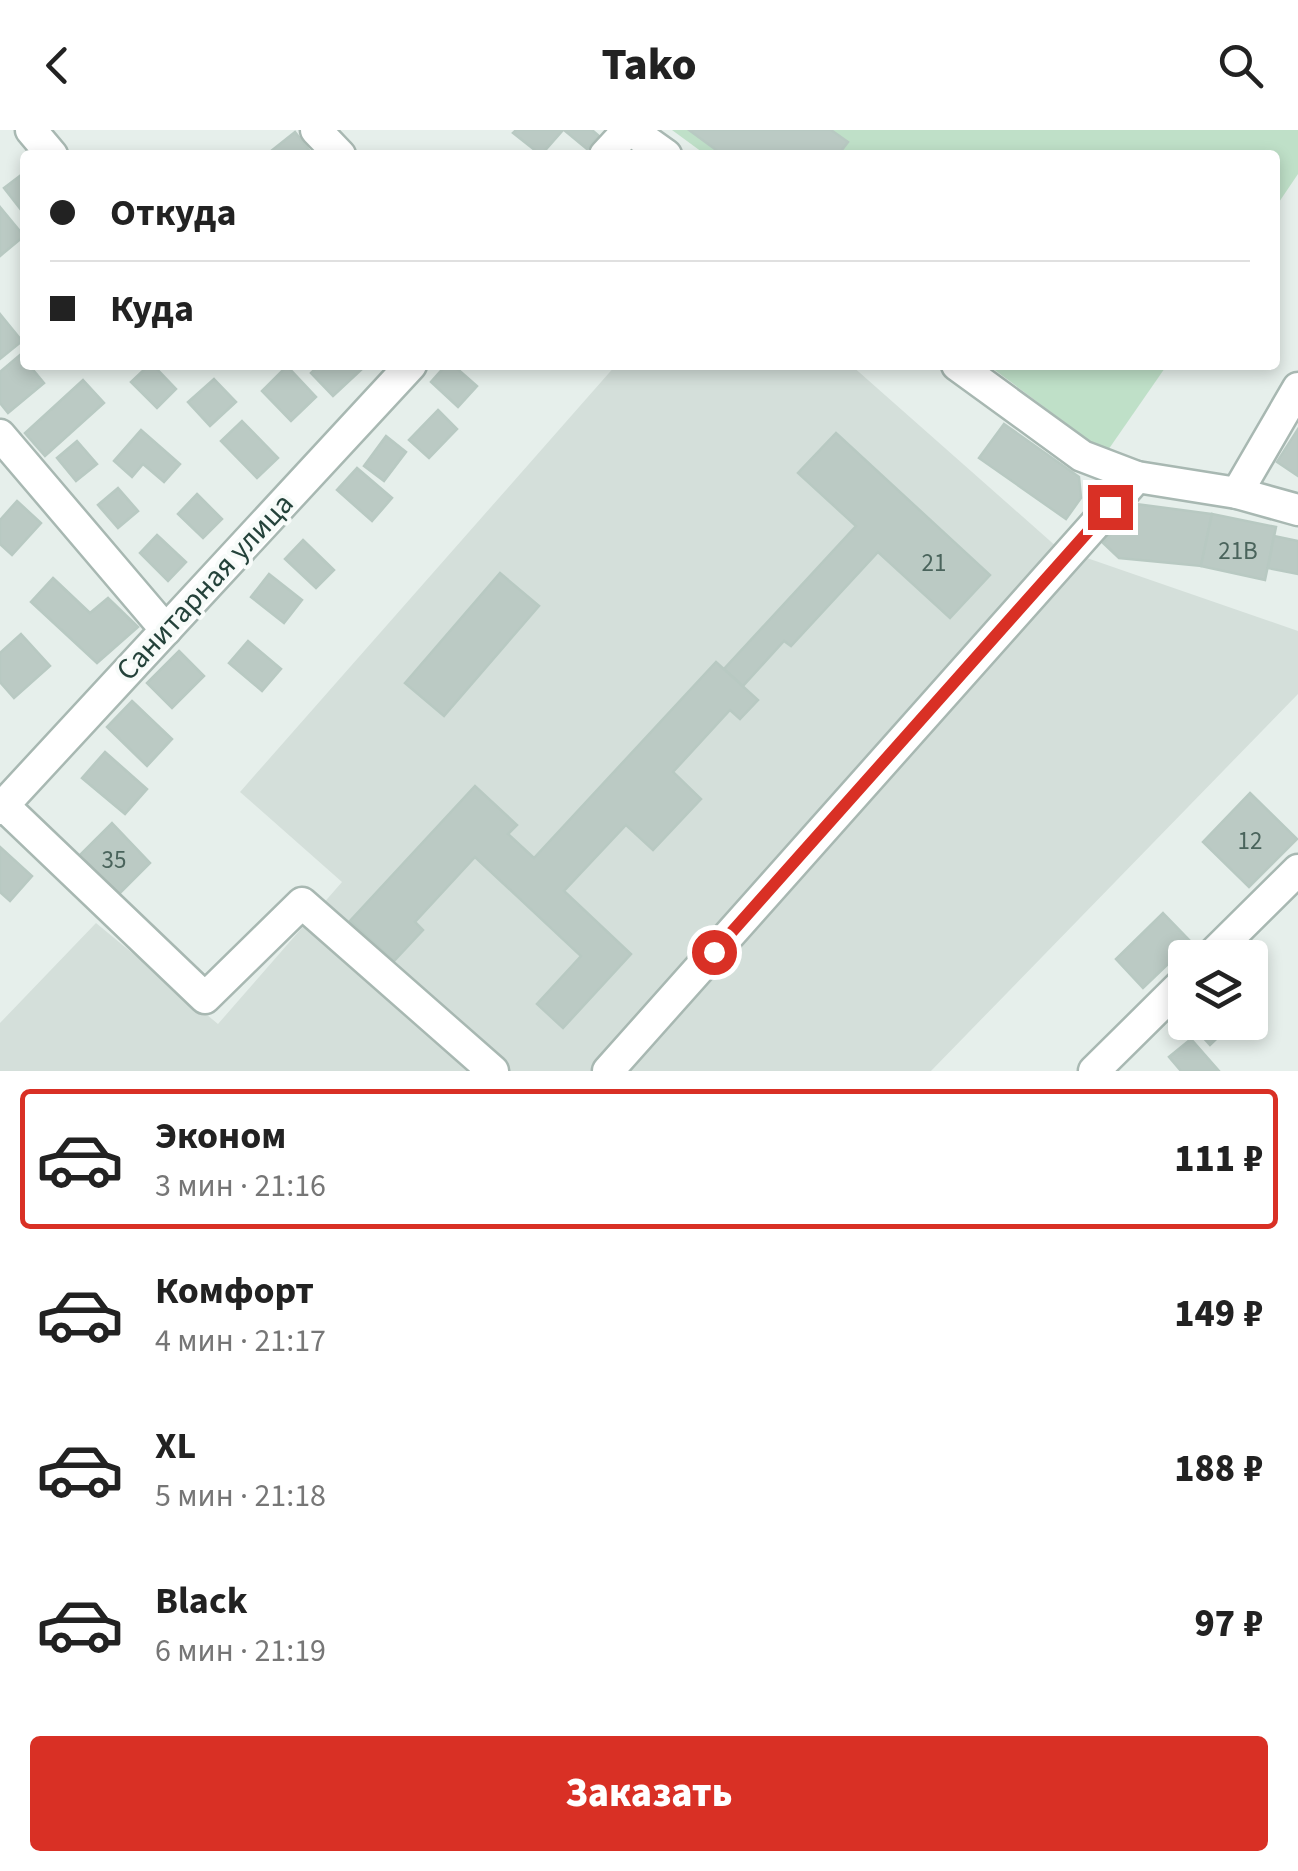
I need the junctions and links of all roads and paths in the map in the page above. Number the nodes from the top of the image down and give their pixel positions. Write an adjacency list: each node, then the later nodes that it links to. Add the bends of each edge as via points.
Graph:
1 (30, 130): 4 (street)
2 (316, 130): 5 (street)
3 (630, 130): 6 (street); 7 (street)
4 (48, 150)
5 (335, 150)
6 (609, 150)
7 (659, 150)
8 (405, 370): 15 (street, Санитарная улица)
9 (963, 370): 12 (street, via 1082,456)
10 (1298, 388): 13 (street)
11 (0, 435): 15 (street)
12 (1137, 477): 13 (street); 21 (street)
13 (1237, 493): 14 (street)
14 (1298, 510)
15 (166, 630): 16 (street, Санитарная улица)
16 (1, 805): 20 (street, via 204,998 302,903)
17 (1298, 870): 18 (street)
18 (1227, 940)
19 (1168, 998): 22 (street)
20 (493, 1071)
21 (608, 1071)
22 (1094, 1071)

